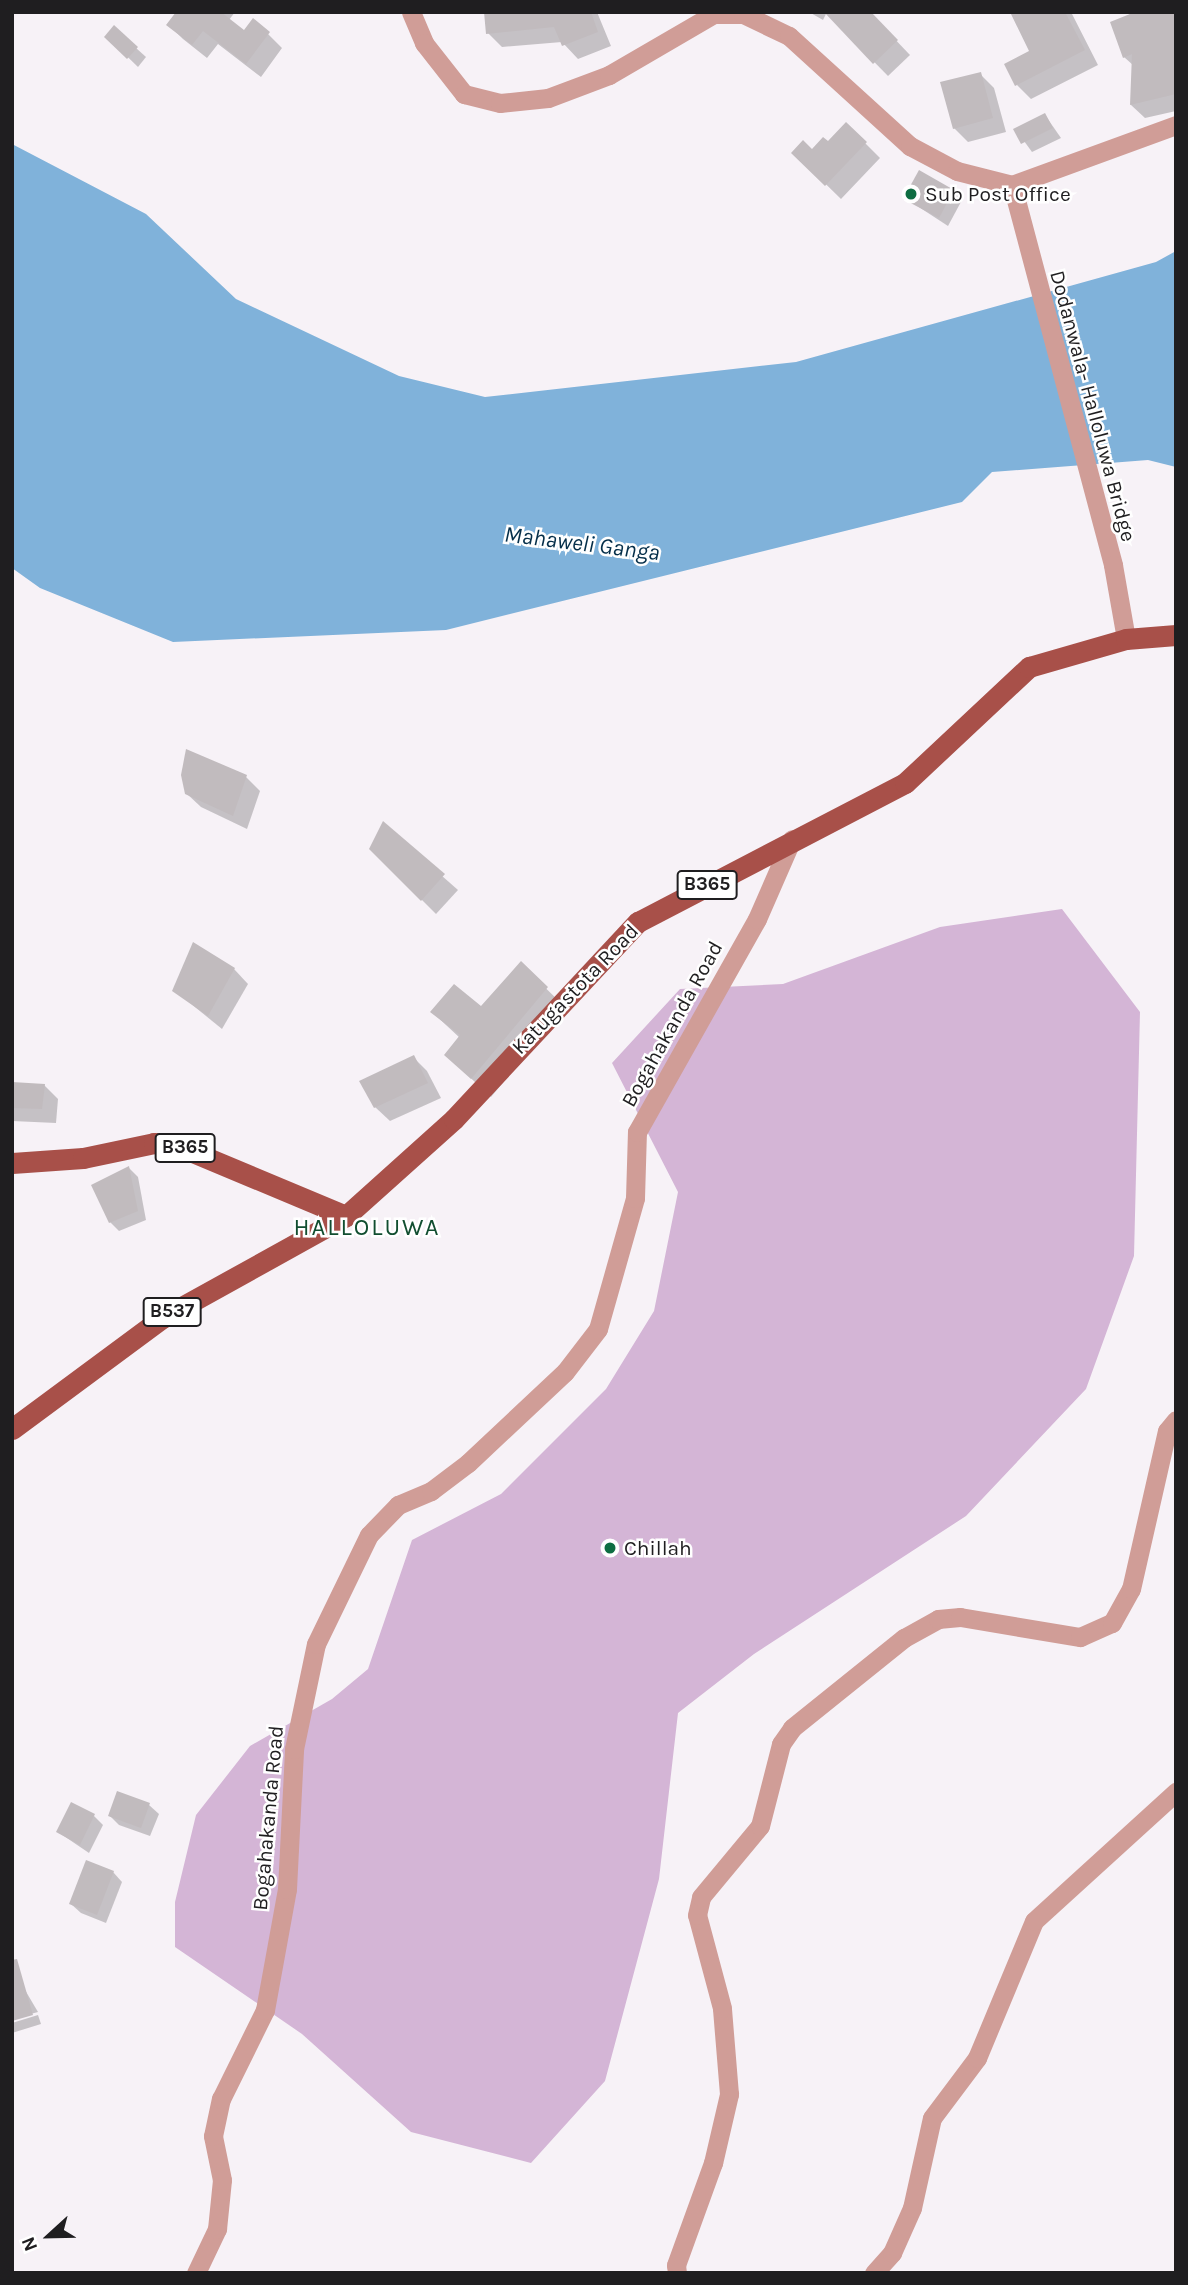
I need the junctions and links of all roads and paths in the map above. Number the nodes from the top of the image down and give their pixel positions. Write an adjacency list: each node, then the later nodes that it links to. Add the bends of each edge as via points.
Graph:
1 (411, 12): 3 (street, via 424,43 464,94 500,103 560,93 609,75 714,14 743,14 789,36 910,146 957,171)
2 (1176, 125): 3 (street)
3 (1012, 186): 5 (street, Dodanwala- Halloluwa Bridge, via 1108,546)
4 (1176, 635): 5 (main road, Katugastota Road / B365)
5 (1126, 639): 6 (main road, Katugastota Road / B365, via 1030,667 905,783)
6 (792, 839): 8 (main road, Katugastota Road / B365, via 638,922 454,1119); 12 (street, Bogahakanda Road, via 757,919 637,1132 635,1198 598,1329 565,1372 468,1463 431,1491 398,1505 369,1535 316,1644 294,1749 287,1889 265,2010 221,2099 213,2136 222,2180 217,2229)
7 (12, 1163): 8 (main road, B365, via 83,1158 154,1143 177,1145)
8 (346, 1216): 10 (main road, B537, via 162,1318)
9 (1176, 1420): 13 (street, via 1167,1431 1130,1589 1112,1623 1080,1637 960,1617 939,1619 904,1638 792,1728 781,1744 760,1826 701,1897 697,1915 722,2008 729,2094 713,2163)
10 (12, 1429)
11 (1176, 1792): 14 (street, via 1034,1921 977,2058 932,2118 912,2208 892,2253)
12 (196, 2273)
13 (677, 2273)
14 (874, 2273)

